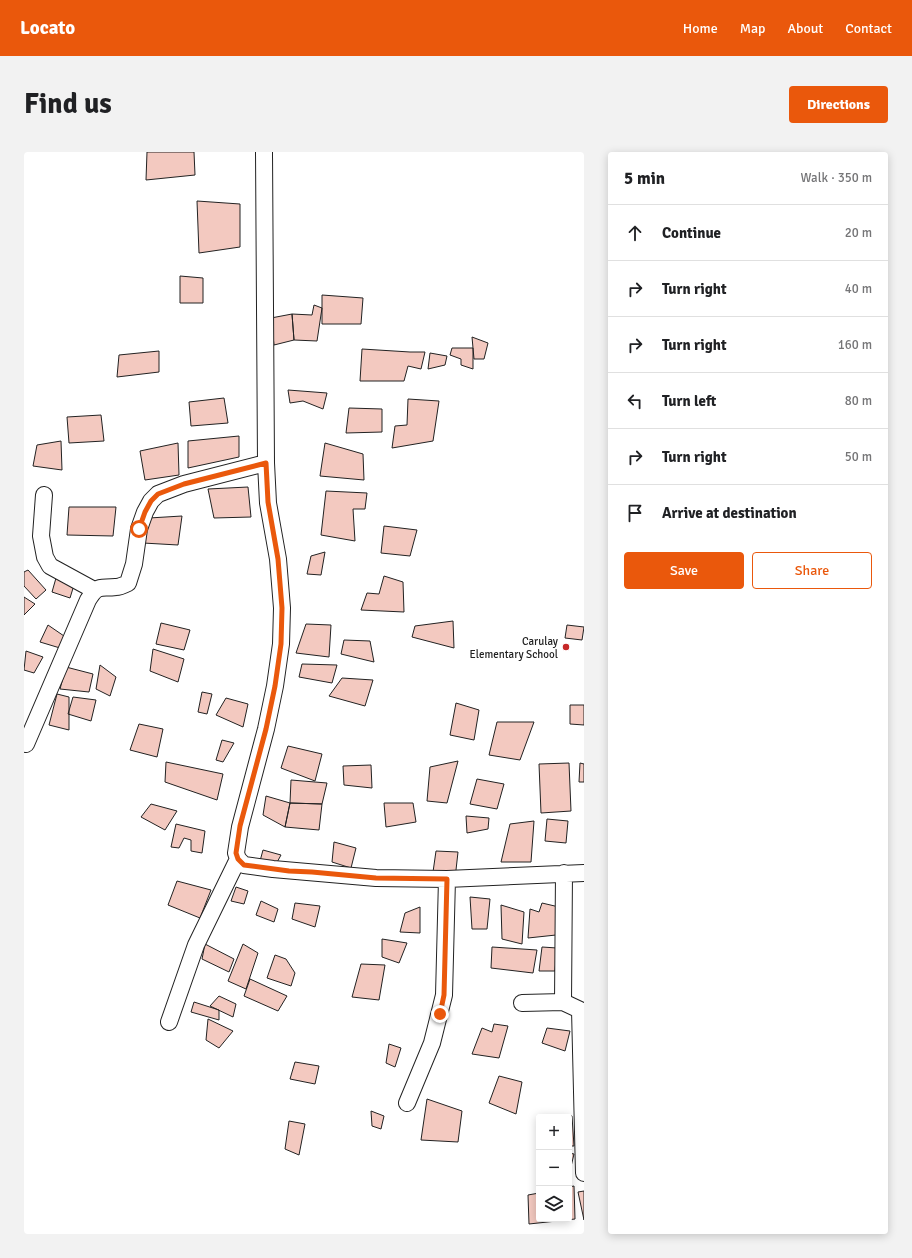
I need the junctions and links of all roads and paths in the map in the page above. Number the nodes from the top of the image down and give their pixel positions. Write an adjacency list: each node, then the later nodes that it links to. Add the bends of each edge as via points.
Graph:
1 (264, 152): 2 (street)
2 (266, 463): 4 (street, via 184,484 158,494 145,512 139,529 134,564 128,583); 6 (street, via 268,502 278,559 282,608 281,644 266,729 240,826 236,853)
3 (44, 495): 4 (street, via 40,536 45,557 50,566)
4 (94, 590): 5 (street)
5 (26, 744)
6 (238, 859): 9 (street, via 244,865 289,871 376,878); 12 (street, via 196,945)
7 (564, 873): 8 (street); 9 (street); 11 (street)
8 (584, 873)
9 (447, 879): 13 (street, via 444,995 432,1043)
10 (522, 1002): 11 (street)
11 (563, 1002): 14 (street, via 580,1010)
12 (169, 1022)
13 (407, 1103)
14 (584, 1173)

